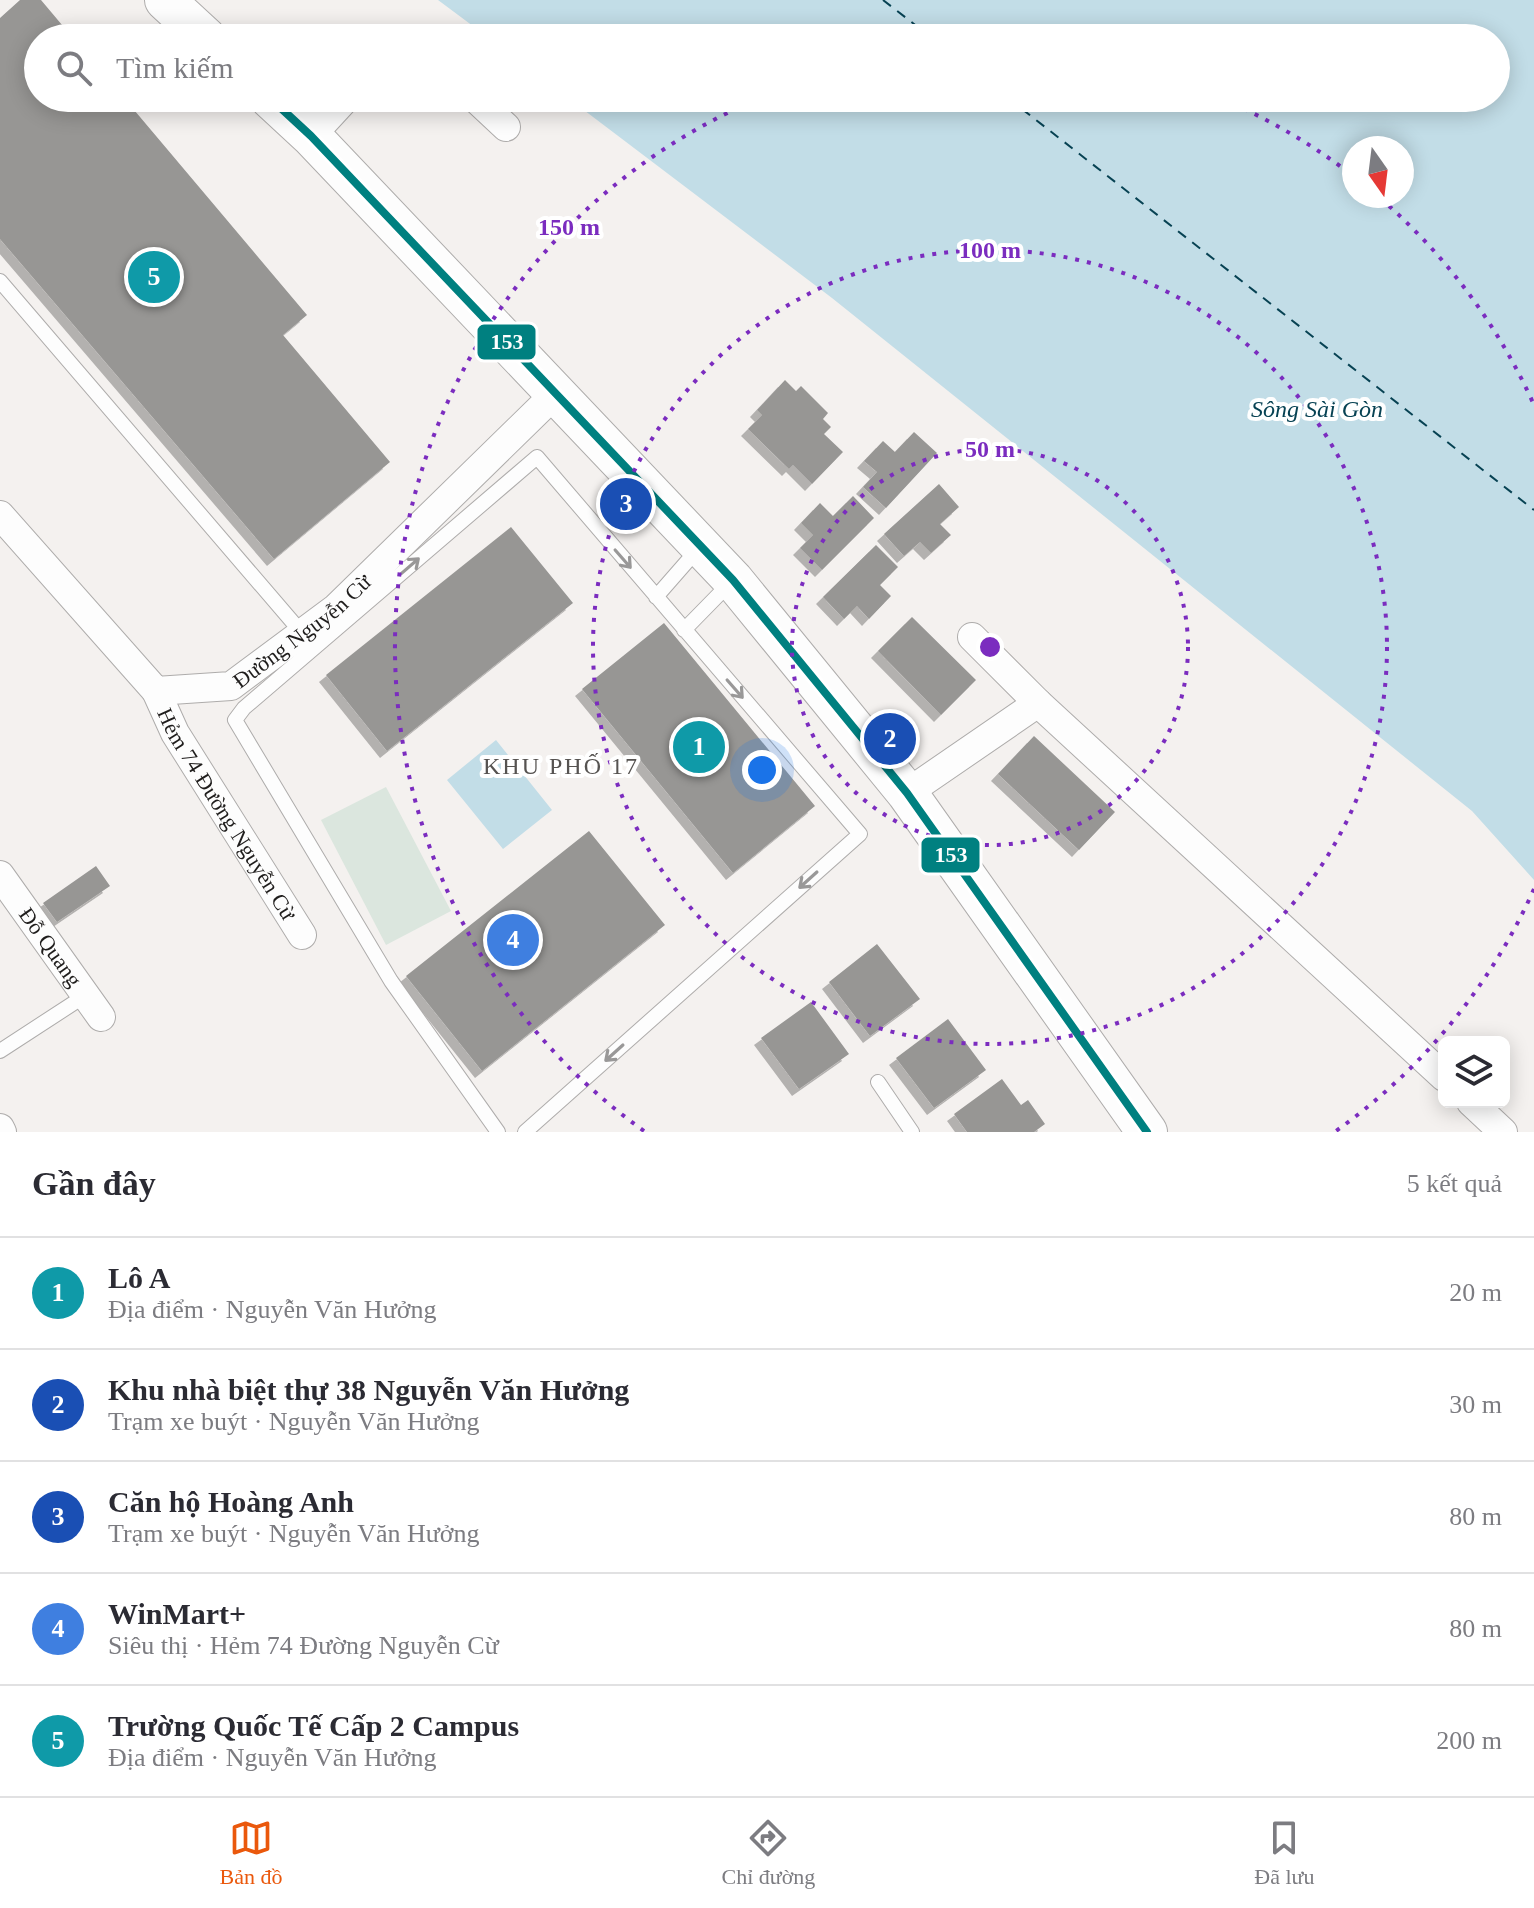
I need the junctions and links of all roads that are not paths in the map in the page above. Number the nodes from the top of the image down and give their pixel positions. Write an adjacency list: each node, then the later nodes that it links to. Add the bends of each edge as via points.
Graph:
1 (165, 0): 2 (main road)
2 (191, 24)
3 (285, 112): 7 (main road)
4 (333, 112): 7 (street)
5 (490, 112): 6 (street)
6 (506, 127)
7 (311, 136): 9 (main road)
8 (0, 281): 15 (lane)
9 (557, 392): 11 (main road); 15 (street, Đường Nguyễn Cừ, via 336,608)
10 (0, 515): 17 (street)
11 (701, 546): 12 (main road); 13 (lane)
12 (733, 580): 14 (lane); 20 (main road)
13 (656, 597): 14 (lane); 18 (lane, one-way to 13, via 537,457)
14 (684, 630): 29 (lane, one-way to 29, via 860,834)
15 (302, 633): 18 (street, Đường Nguyễn Cừ)
16 (972, 637): 19 (street)
17 (156, 691): 18 (street, Đường Nguyễn Cừ); 22 (street, Hẻm 74 Đường Nguyễn Cừ, via 175,733)
18 (238, 697): 28 (lane, via 235,720 344,903 391,981)
19 (1038, 703): 20 (street); 25 (street)
20 (907, 793): 31 (main road)
21 (0, 875): 23 (street, Đỗ Quang)
22 (302, 935)
23 (93, 1006): 24 (lane)
24 (0, 1051)
25 (1438, 1071)
26 (878, 1082): 30 (lane)
27 (1477, 1108): 32 (street)
28 (498, 1132)
29 (525, 1132)
30 (912, 1132)
31 (1147, 1132)
32 (1503, 1132)

